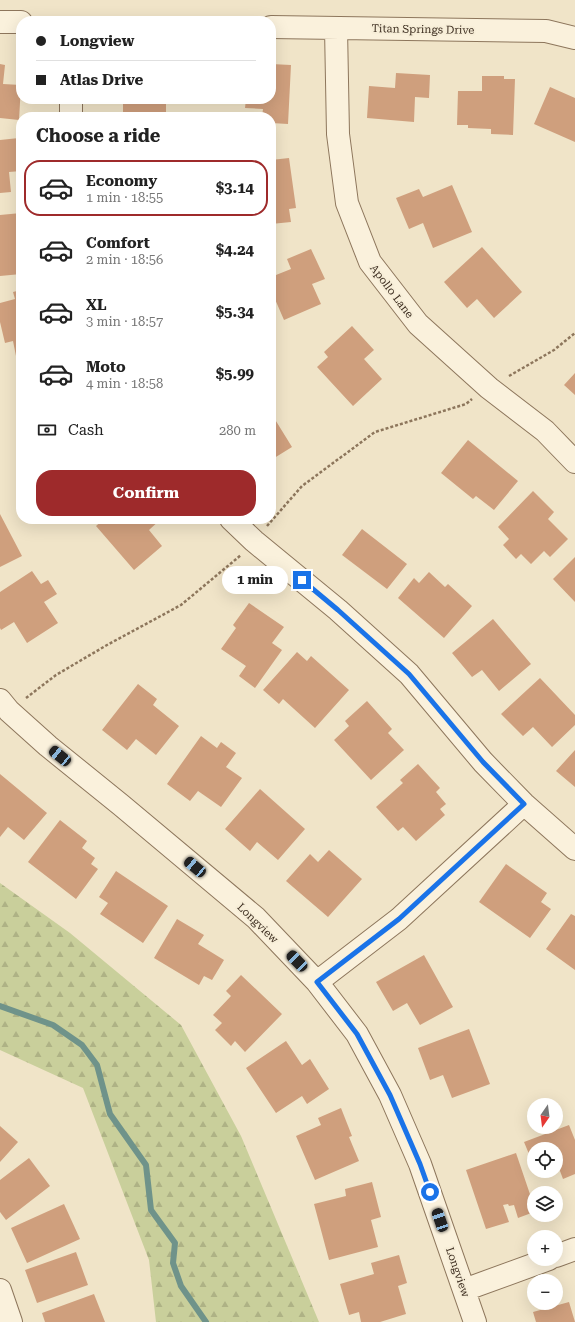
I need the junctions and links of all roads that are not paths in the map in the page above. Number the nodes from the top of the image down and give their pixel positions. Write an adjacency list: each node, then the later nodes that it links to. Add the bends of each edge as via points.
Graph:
1 (0, 22): 2 (street)
2 (16, 22)
3 (276, 27): 4 (street, Titan Springs Drive)
4 (336, 28): 5 (street, Titan Springs Drive, via 546,30); 6 (street, Apollo Lane, via 338,134 347,203 370,262 418,324 489,388 545,431)
5 (575, 38)
6 (575, 462)
7 (236, 524): 9 (street, via 409,674 483,762)
8 (5, 705): 11 (street, Longview, via 48,746 256,918)
9 (524, 804): 10 (street); 11 (street, via 399,919)
10 (575, 849)
11 (317, 982): 16 (street, Longview, via 357,1034 390,1095 420,1164)
12 (575, 1249): 13 (street)
13 (563, 1253)
14 (530, 1266): 16 (street)
15 (0, 1290): 17 (street)
16 (464, 1290): 18 (street, Longview)
17 (11, 1322)
18 (475, 1322)

